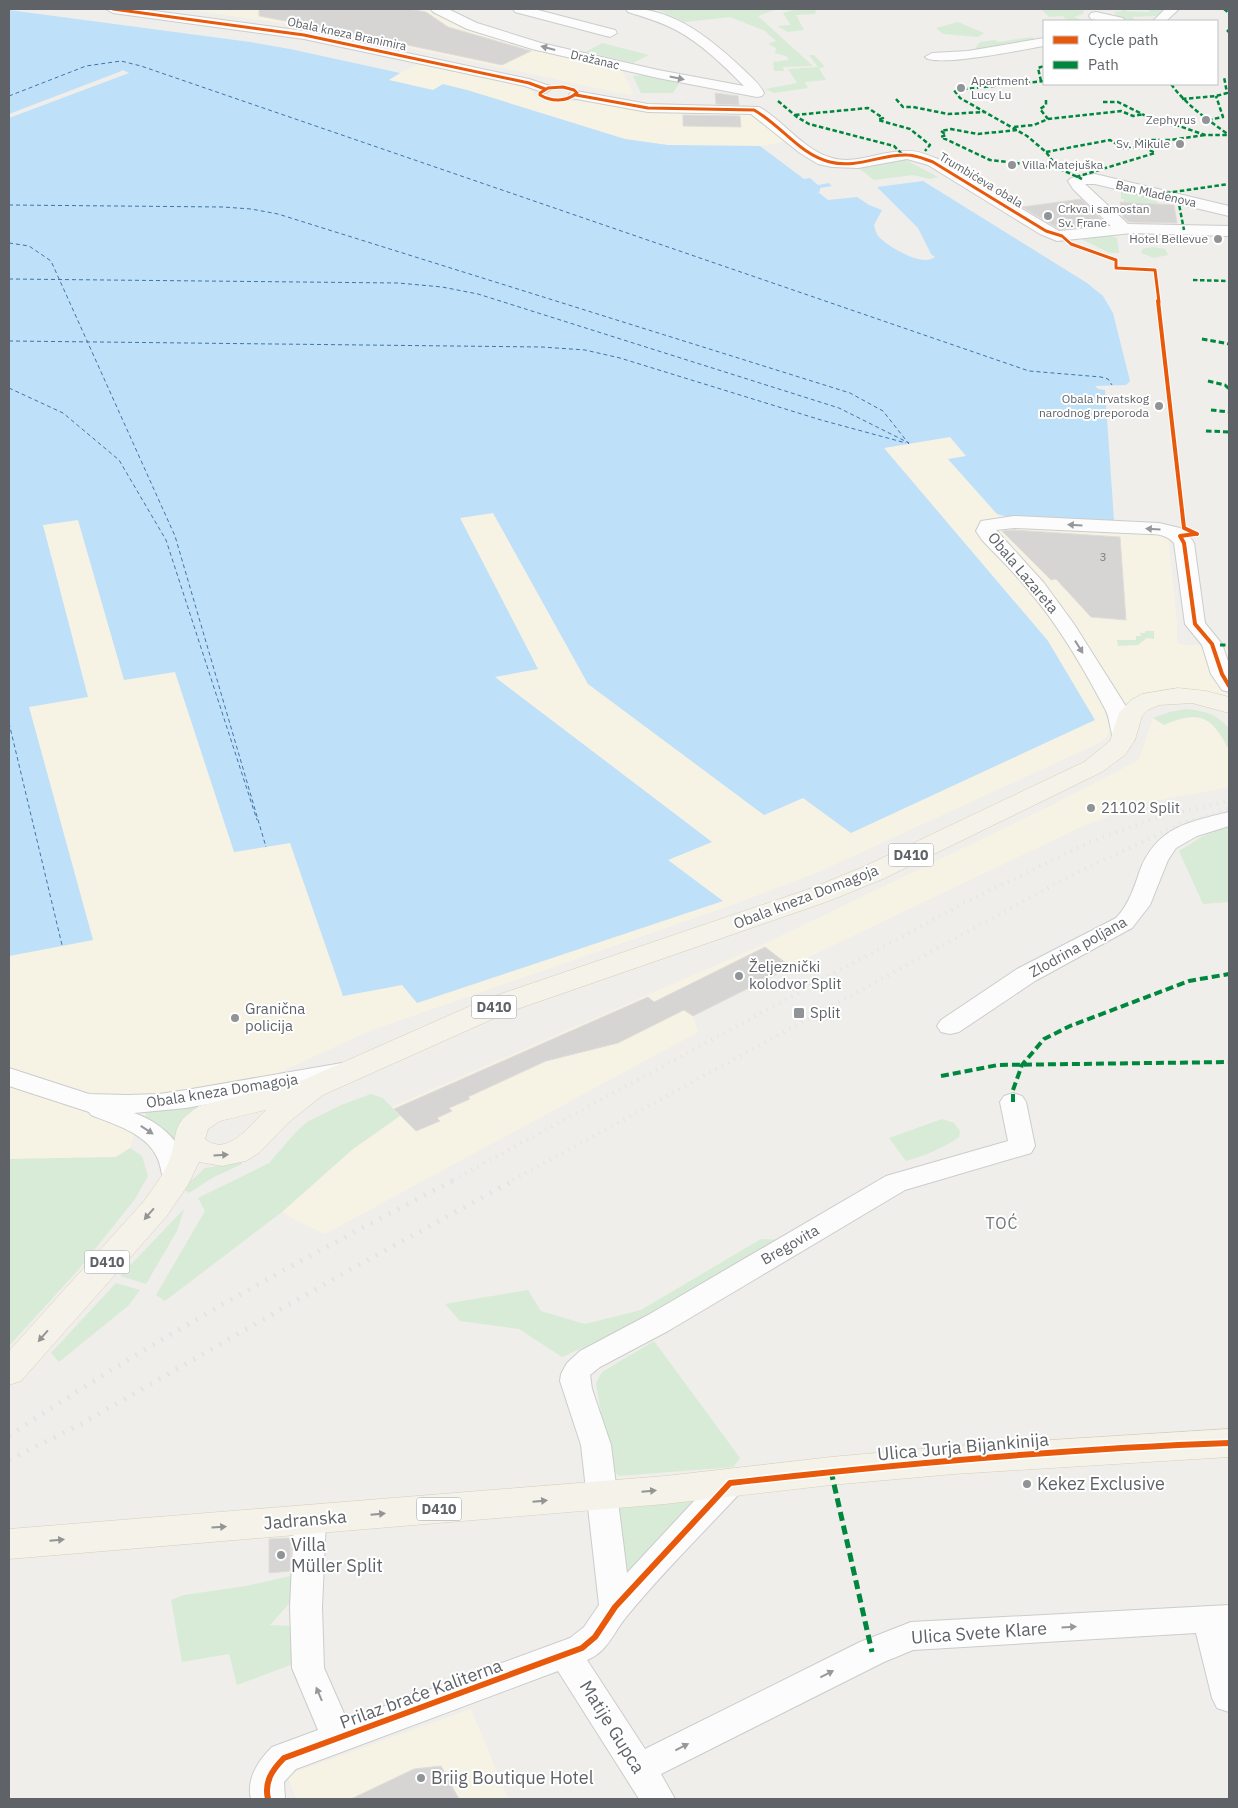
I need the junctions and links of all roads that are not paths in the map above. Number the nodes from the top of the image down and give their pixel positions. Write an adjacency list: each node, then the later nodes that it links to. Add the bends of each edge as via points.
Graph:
1 (113, 9): 12 (street, Obala kneza Branimira, via 304,35 528,83 544,89 540,95 551,100)
2 (438, 9): 12 (street, Dražanac, one-way to 2, via 537,46 472,26)
3 (520, 9): 9 (street)
4 (633, 9): 12 (street, Dražanac, one-way to 4, via 757,93 697,36)
5 (1172, 9): 8 (street)
6 (1096, 16): 7 (street)
7 (1114, 20)
8 (1160, 20)
9 (610, 33)
10 (1043, 42): 11 (street, via 968,55)
11 (932, 57)
12 (633, 87): 14 (street, Trumbićeva obala, via 754,110 814,155 832,164 849,164 896,154 923,157 1046,231 1062,236)
13 (1229, 211): 14 (street, Ban Mladenova, via 1095,179 1076,182)
14 (1124, 229): 15 (street)
15 (1229, 231)
16 (1229, 686): 18 (street, Obala Lazareta, one-way to 18, via 1212,644 1195,624 1184,543 1180,536 1156,529 1014,522 994,523 986,528 989,536 1037,587 1067,628 1116,708)
17 (1229, 706): 18 (main road, Obala kneza Domagoja / D410, via 1217,700 1190,696 1151,699 1130,714)
18 (1124, 738): 21 (main road, Obala kneza Domagoja / D410, via 1115,751 1093,767 855,880 496,1006)
19 (1229, 819): 20 (street, Zlodrina poljana, via 1186,834 1164,847 1131,918 1026,975)
20 (950, 1026)
21 (348, 1071): 23 (main road, Obala kneza Domagoja / D410); 25 (street, Obala kneza Domagoja, via 159,1103)
22 (9, 1077): 25 (street, Obala kneza Domagoja)
23 (312, 1088): 26 (main road, Obala kneza Domagoja / D410, via 210,1113 193,1125); 26 (main road, Obala kneza Domagoja / D410, one-way to 23, via 207,1155 236,1153)
24 (1013, 1102): 31 (street, Bregovita, via 1022,1146 896,1183 581,1366 575,1376 576,1386 596,1445)
25 (87, 1103): 27 (street, one-way to 27, via 147,1129 158,1138 173,1160)
26 (190, 1142): 27 (main road, D410)
27 (176, 1180): 28 (main road, D410, one-way to 28)
28 (9, 1372)
29 (1229, 1443): 30 (main road, Ulica Jurja Bijankinija / D410, via 964,1459)
30 (730, 1483): 31 (main road, Ulica Jurja Bijankinija / D410, one-way to 30); 34 (street, Prilaz braće Kaliterna)
31 (601, 1496): 32 (main road, Jadranska / D410, one-way to 31); 34 (street)
32 (310, 1520): 33 (main road, Jadranska / D410, one-way to 32); 38 (street, Prilaz braće Kaliterna, one-way to 32, via 308,1668 306,1607)
33 (9, 1544)
34 (615, 1608): 36 (street, Prilaz braće Kaliterna, via 595,1637 582,1648)
35 (1218, 1619): 37 (street); 39 (street, Ulica Svete Klare, one-way to 35, via 872,1652 911,1636)
36 (566, 1654): 38 (street, Prilaz braće Kaliterna); 39 (street, Matije Gupca)
37 (1229, 1698)
38 (339, 1739): 40 (street, Prilaz braće Kaliterna, via 284,1758 268,1778)
39 (639, 1769): 41 (street, Matije Gupca)
40 (268, 1799)
41 (658, 1799)

